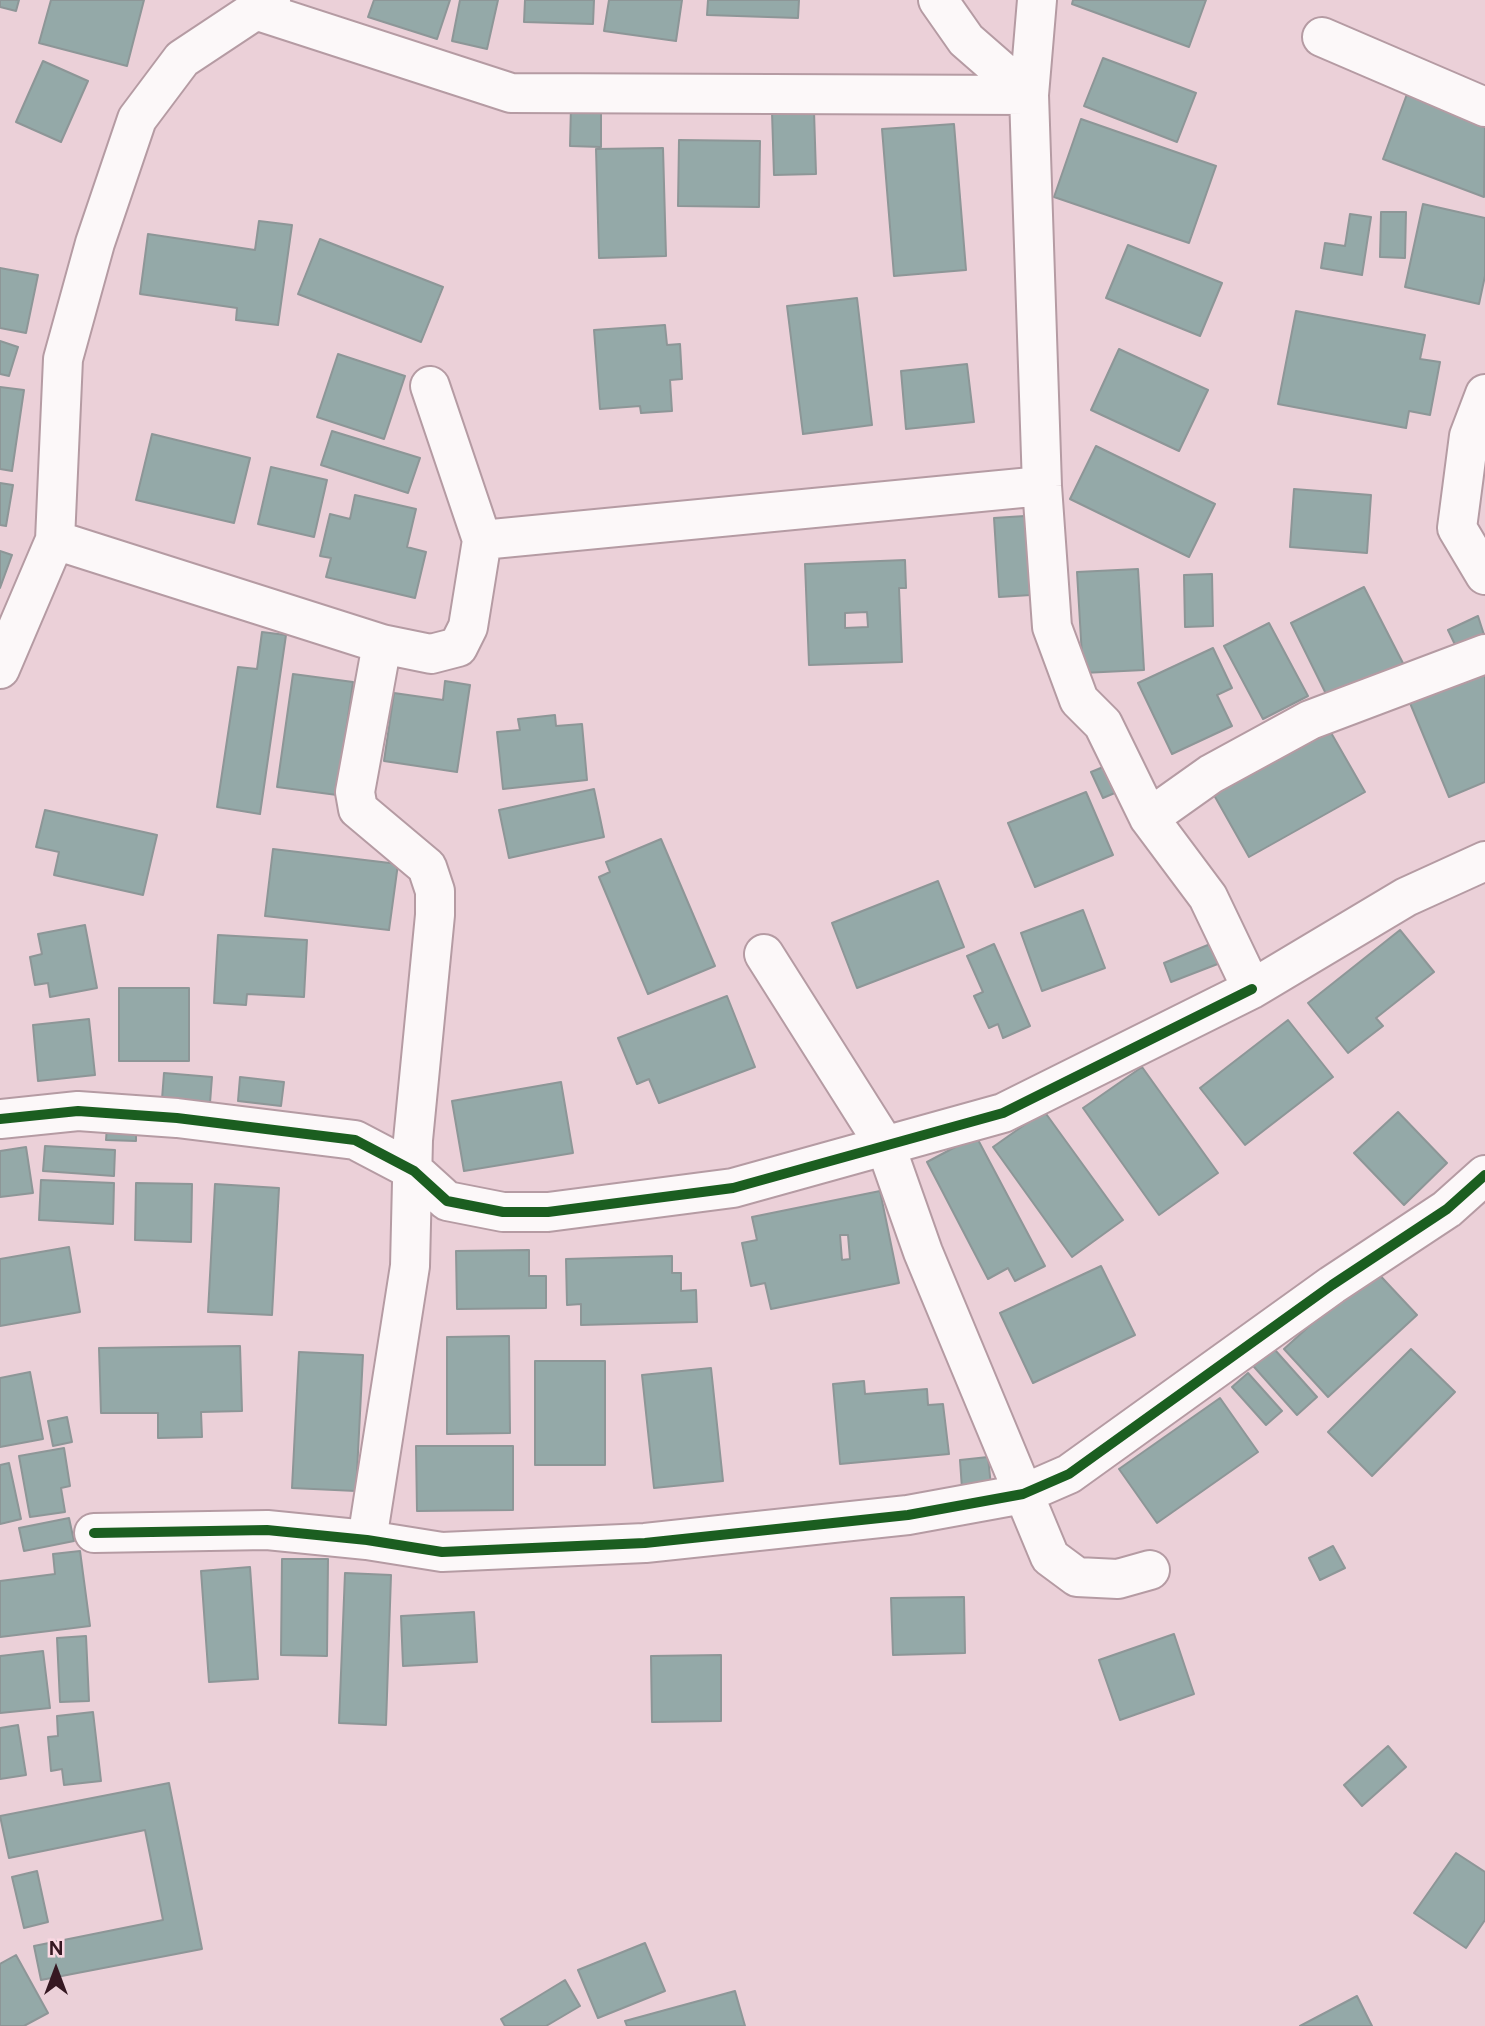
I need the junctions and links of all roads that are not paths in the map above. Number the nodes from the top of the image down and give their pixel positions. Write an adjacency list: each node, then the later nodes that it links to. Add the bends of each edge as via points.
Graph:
1 (938, 0): 5 (street, via 965,40)
2 (1037, 0): 5 (street)
3 (263, 5): 5 (street, via 511,93); 10 (street, via 182,59 137,119 95,243 63,359)
4 (1322, 37): 6 (street)
5 (1029, 94): 9 (street)
6 (1485, 107)
7 (430, 386): 11 (street)
8 (1485, 394): 12 (street, via 1469,436 1457,528)
9 (1042, 486): 11 (street); 16 (street, via 1052,626 1079,700 1103,724)
10 (55, 540): 13 (street); 15 (street)
11 (482, 540): 13 (street, via 468,626 458,647 432,654)
12 (1485, 575)
13 (382, 644): 22 (street, via 355,792 358,809 427,867 435,891)
14 (1485, 654): 16 (street, via 1310,720 1212,774)
15 (0, 669)
16 (1149, 818): 19 (street, via 1208,897)
17 (1485, 861): 19 (street, via 1406,897)
18 (764, 954): 21 (street)
19 (1252, 989): 21 (street, via 1003,1113)
20 (0, 1119): 22 (street, via 78,1111 355,1140)
21 (886, 1147): 22 (street, via 733,1188 548,1212 503,1212 447,1201); 24 (street, via 923,1252)
22 (414, 1171): 26 (street, via 410,1266)
23 (1485, 1175): 24 (street, via 1447,1209 1332,1285 1069,1474)
24 (1023, 1494): 26 (street, via 908,1515 645,1543 442,1552); 27 (street, via 1050,1557 1077,1577 1118,1579)
25 (94, 1533): 26 (street, via 267,1530)
26 (367, 1540)
27 (1150, 1570)

